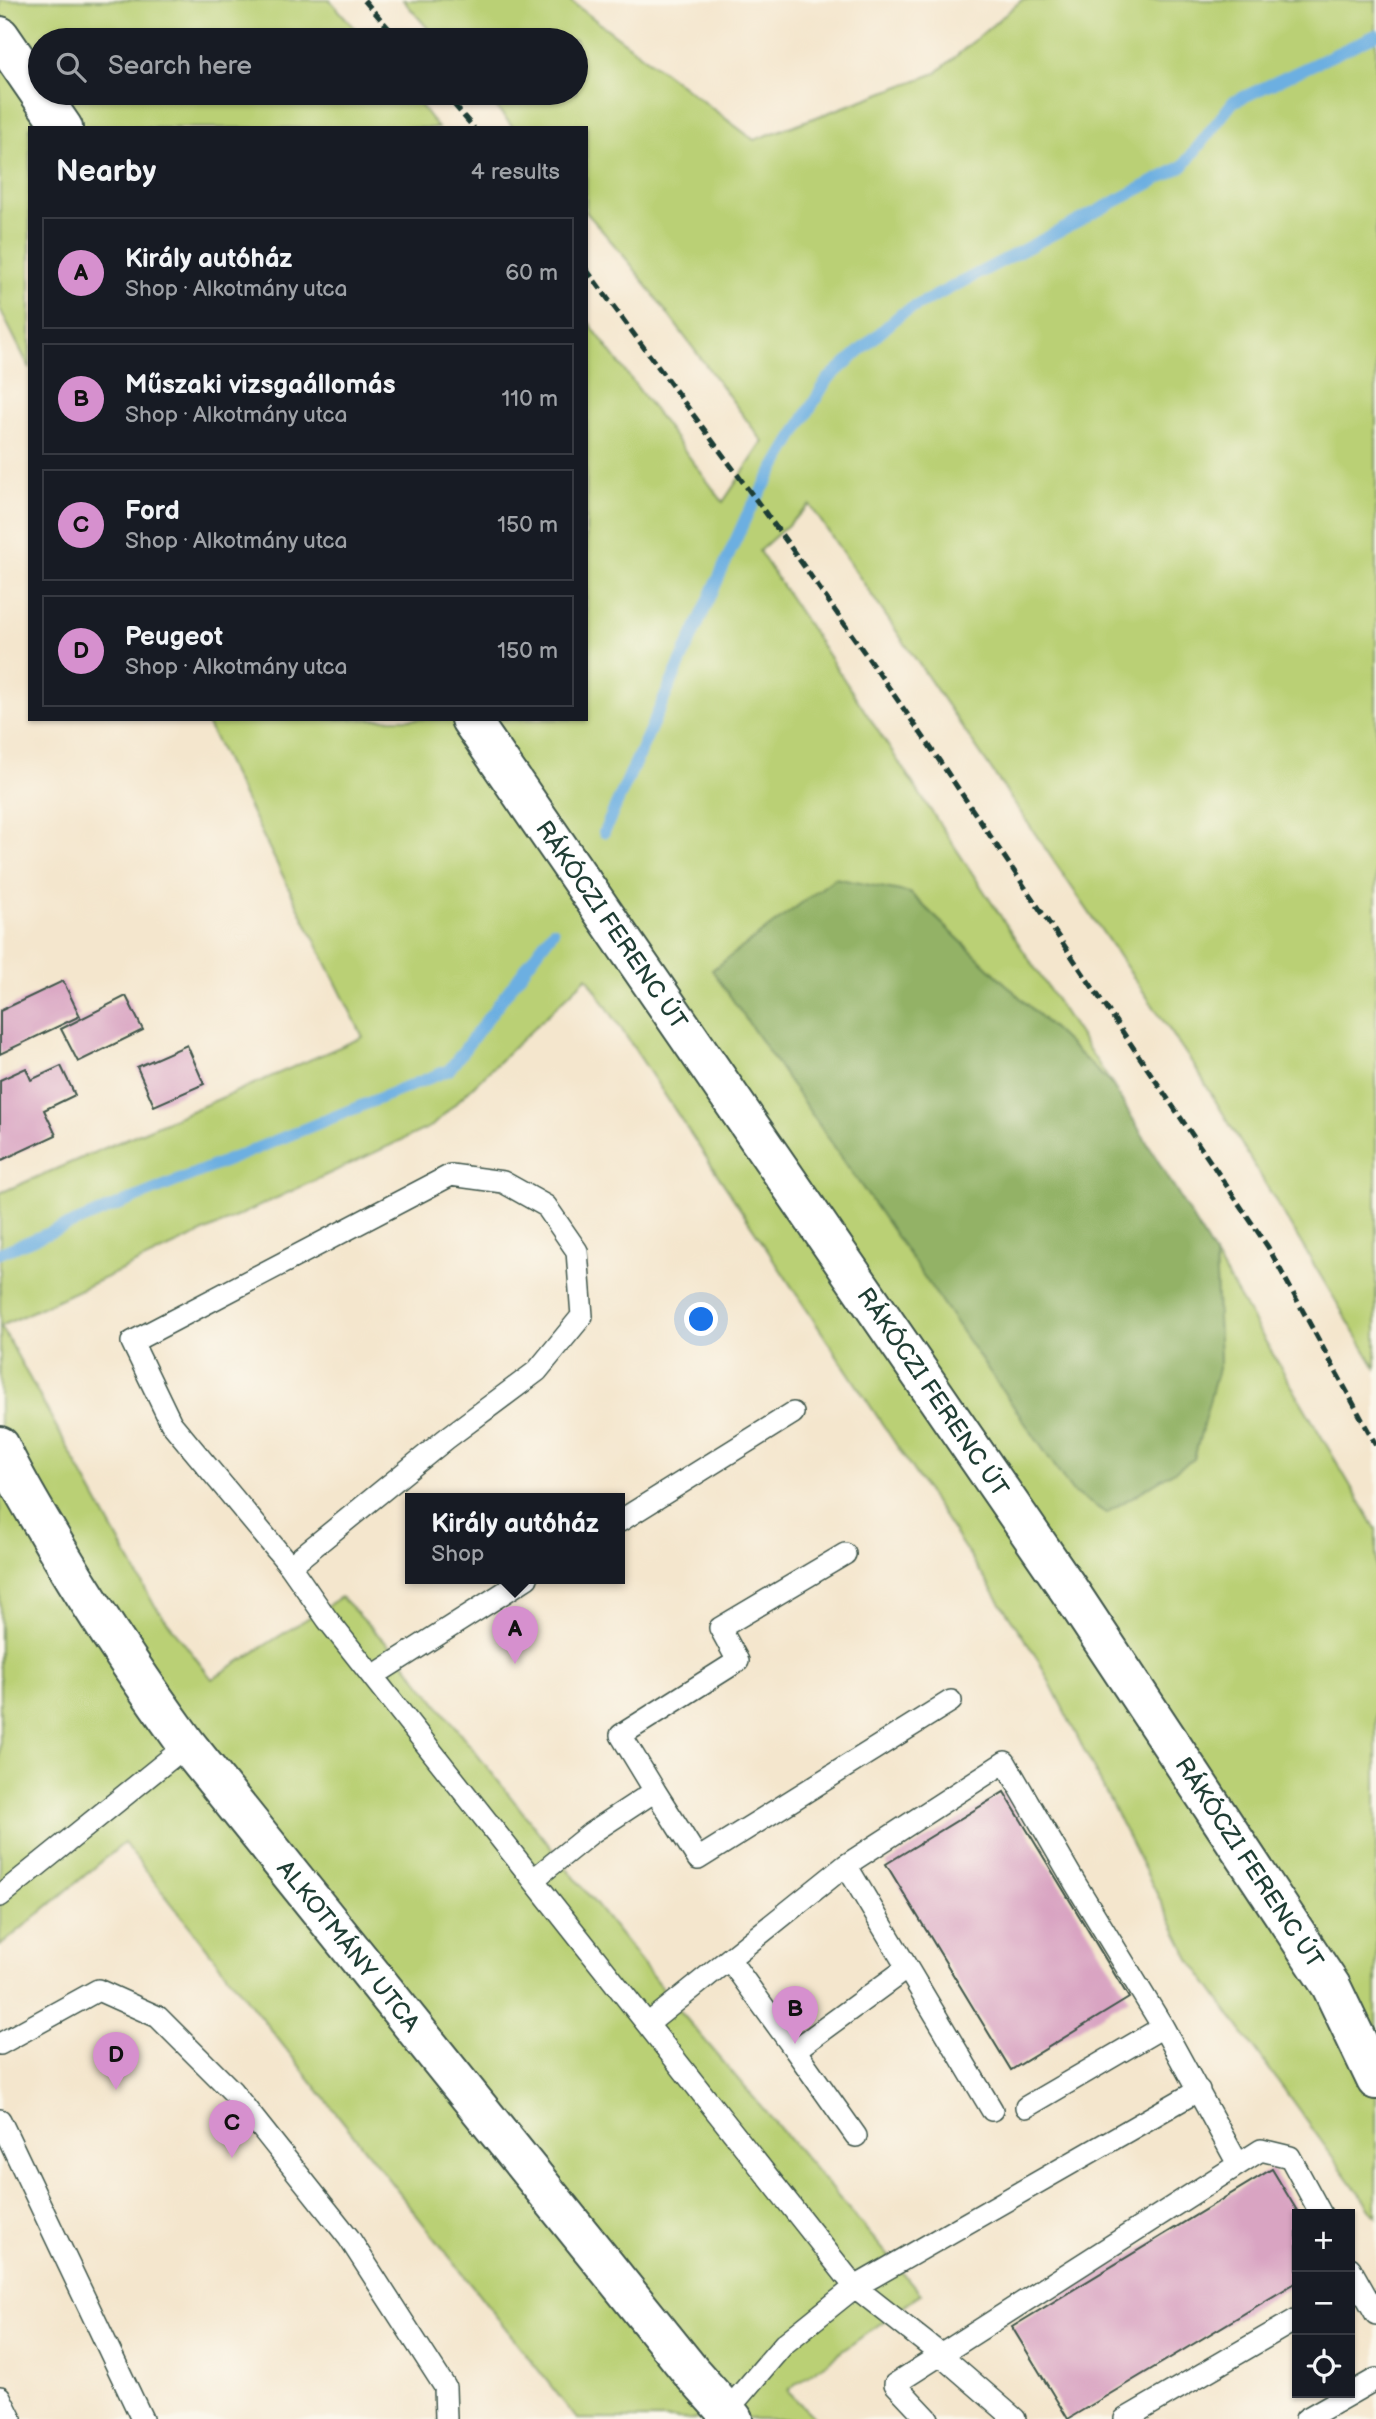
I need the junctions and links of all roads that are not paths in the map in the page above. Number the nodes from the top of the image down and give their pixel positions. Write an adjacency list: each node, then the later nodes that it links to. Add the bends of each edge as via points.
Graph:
1 (0, 36): 2 (main road)
2 (28, 77)
3 (47, 105): 4 (main road)
4 (62, 126)
5 (471, 721): 25 (main road, RÁKÓCZI FERENC ÚT, via 1069,1590 1331,1986)
6 (793, 1413): 8 (lane)
7 (0, 1446): 14 (main road, ALKOTMÁNY UTCA, via 75,1581)
8 (625, 1518)
9 (845, 1554): 15 (lane, via 720,1628 738,1661 621,1735)
10 (290, 1566): 10 (lane, via 172,1423 132,1342 451,1174 503,1182 546,1206 577,1251 582,1316 537,1371); 12 (lane)
11 (518, 1584): 12 (lane)
12 (373, 1676): 17 (lane)
13 (951, 1702): 15 (lane, via 698,1859)
14 (187, 1745): 18 (lane); 40 (main road, ALKOTMÁNY UTCA)
15 (654, 1790): 17 (lane)
16 (846, 1865): 19 (lane); 20 (lane); 22 (lane, via 1005,1762)
17 (534, 1879): 21 (lane)
18 (0, 1896)
19 (729, 1959): 21 (lane); 24 (lane)
20 (907, 1968): 24 (lane); 28 (lane)
21 (649, 2024): 34 (lane)
22 (1163, 2027): 26 (lane); 27 (lane)
23 (0, 2044): 43 (lane, via 98,1990 158,2017 232,2091 349,2238 445,2387)
24 (795, 2050): 30 (lane)
25 (1376, 2080)
26 (1199, 2090): 31 (lane); 34 (lane)
27 (1026, 2107)
28 (992, 2110)
29 (0, 2120): 42 (lane)
30 (856, 2136)
31 (1238, 2164): 32 (lane, via 1261,2150 1290,2157); 37 (lane)
32 (1318, 2209)
33 (1355, 2283): 35 (lane)
34 (855, 2287): 37 (lane); 40 (lane, via 784,2344)
35 (1376, 2314)
36 (1292, 2322): 46 (lane)
37 (940, 2354): 44 (lane, via 895,2384); 45 (lane)
38 (1376, 2379): 47 (lane)
39 (0, 2397): 41 (lane)
40 (726, 2417)
41 (11, 2419)
42 (142, 2419)
43 (446, 2419)
44 (929, 2419)
45 (1015, 2419)
46 (1125, 2419)
47 (1306, 2419)

